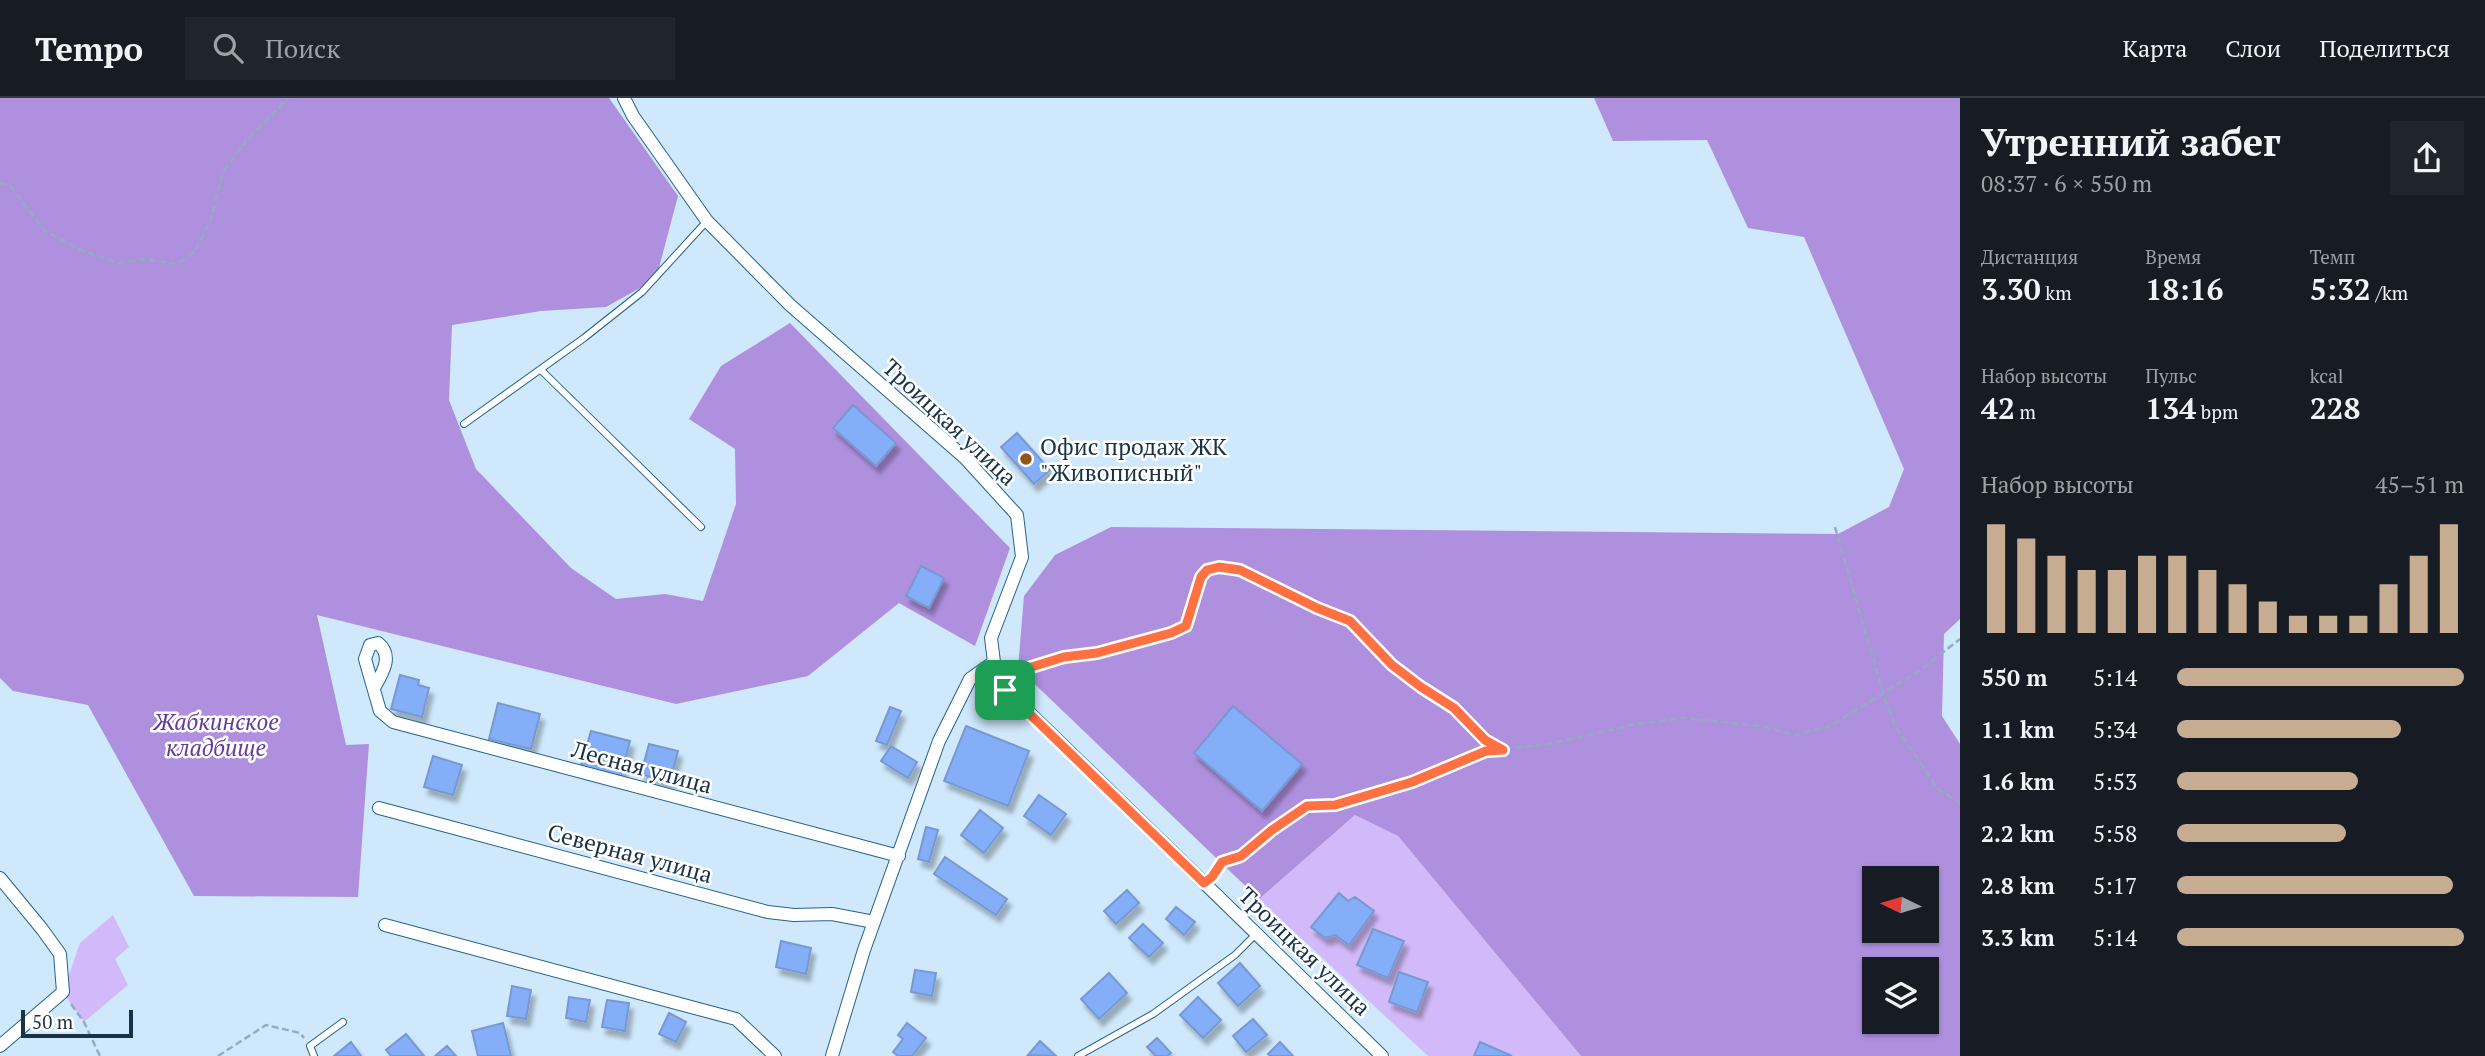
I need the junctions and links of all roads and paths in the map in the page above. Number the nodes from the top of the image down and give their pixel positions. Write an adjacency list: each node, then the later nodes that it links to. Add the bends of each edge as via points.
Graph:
1 (288, 98): 3 (path, via 223,172 211,219 195,251 178,264 143,259 119,263 85,252 45,231 10,186)
2 (624, 98): 4 (street, Троицкая улица)
3 (0, 183)
4 (706, 221): 5 (lane, via 642,292); 10 (street, Троицкая улица, via 790,305 965,458 1017,515 1022,556 991,638)
5 (541, 370): 6 (lane); 7 (lane)
6 (464, 424)
7 (701, 527)
8 (1835, 527): 13 (path)
9 (1960, 639): 13 (path)
10 (994, 662): 12 (street, Троицкая улица); 17 (street, via 970,679 963,691 939,741)
11 (374, 688): 17 (street, Лесная улица, via 380,711 393,722)
12 (1005, 690): 14 (path, via 1025,669 1186,626 1201,577 1219,567 1240,570 1350,621 1392,665 1454,708 1485,740); 19 (street, Троицкая улица)
13 (1882, 694): 14 (path, via 1830,726 1796,735 1684,718); 15 (path, via 1895,726 1938,789)
14 (1503, 750): 19 (path, via 1486,751 1412,782 1335,805 1307,806 1241,856 1222,862)
15 (1960, 803)
16 (379, 808): 20 (street, Северная улица, via 768,912 832,914)
17 (898, 856): 20 (street)
18 (0, 878): 23 (street, via 60,954)
19 (1204, 883): 22 (street, Троицкая улица)
20 (874, 922): 31 (street)
21 (385, 925): 30 (street, via 736,1018)
22 (1256, 934): 32 (lane, via 1163,1008); 33 (street, Троицкая улица)
23 (63, 992): 25 (street); 27 (path)
24 (343, 1022): 26 (lane)
25 (0, 1046)
26 (310, 1046): 28 (path, via 300,1033 266,1025); 29 (lane)
27 (100, 1056)
28 (218, 1056)
29 (314, 1056)
30 (775, 1056)
31 (832, 1056)
32 (1078, 1056)
33 (1382, 1056)

